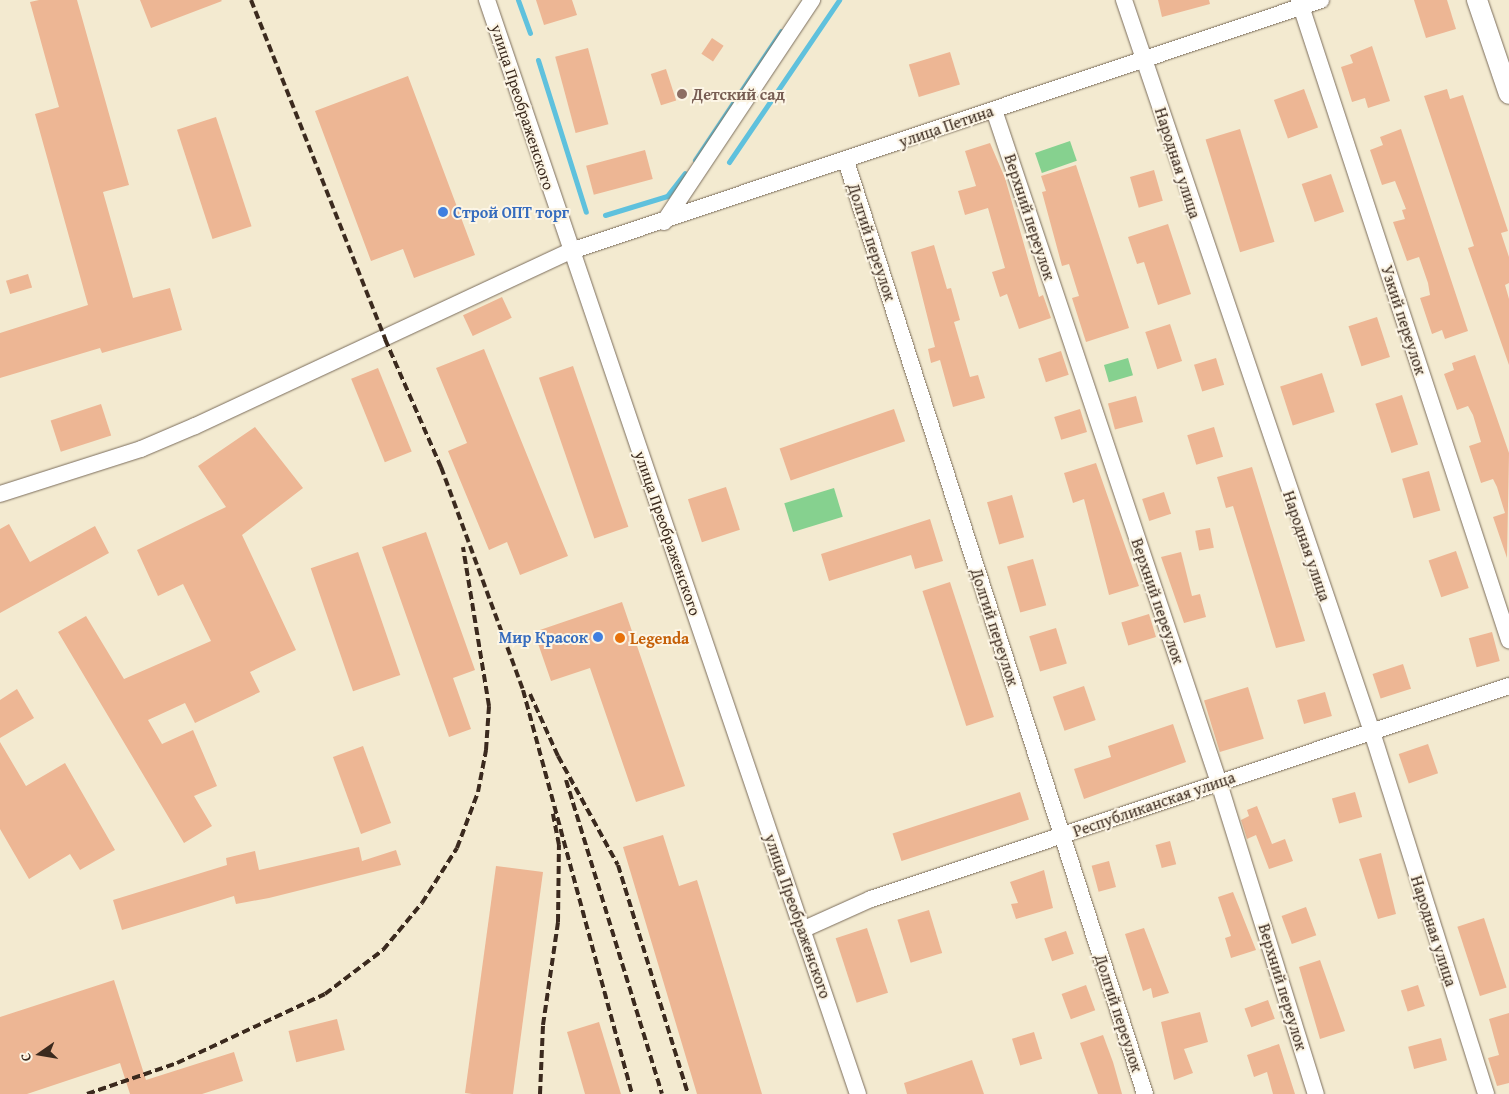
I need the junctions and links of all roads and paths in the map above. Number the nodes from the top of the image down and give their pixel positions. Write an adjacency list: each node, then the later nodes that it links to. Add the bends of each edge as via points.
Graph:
1 (487, 0): 12 (street, улица Преображенского)
2 (812, 0): 11 (street)
3 (1124, 0): 7 (street, Народная улица)
4 (1321, 0): 6 (street, улица Петина)
5 (1477, 0): 8 (main road)
6 (1300, 4): 7 (street, улица Петина); 14 (street, Узкий переулок)
7 (1144, 60): 9 (street, улица Петина); 16 (street, Народная улица)
8 (1509, 94)
9 (994, 110): 10 (street, улица Петина); 17 (street, Верхний переулок)
10 (846, 161): 11 (street, улица Петина); 18 (street, Долгий переулок)
11 (664, 222): 12 (street, улица Петина)
12 (571, 251): 13 (street, улица Петина, via 159,442); 19 (street, улица Преображенского)
13 (0, 494)
14 (1509, 640)
15 (1509, 686): 16 (street, Республиканская улица)
16 (1372, 732): 17 (street, Республиканская улица); 23 (street, Народная улица)
17 (1218, 780): 18 (street, Республиканская улица); 22 (street, Верхний переулок)
18 (1062, 836): 19 (street, Республиканская улица, via 871,899); 21 (street, Долгий переулок)
19 (802, 930): 20 (street, улица Преображенского)
20 (858, 1094)
21 (1145, 1094)
22 (1316, 1094)
23 (1486, 1094)

